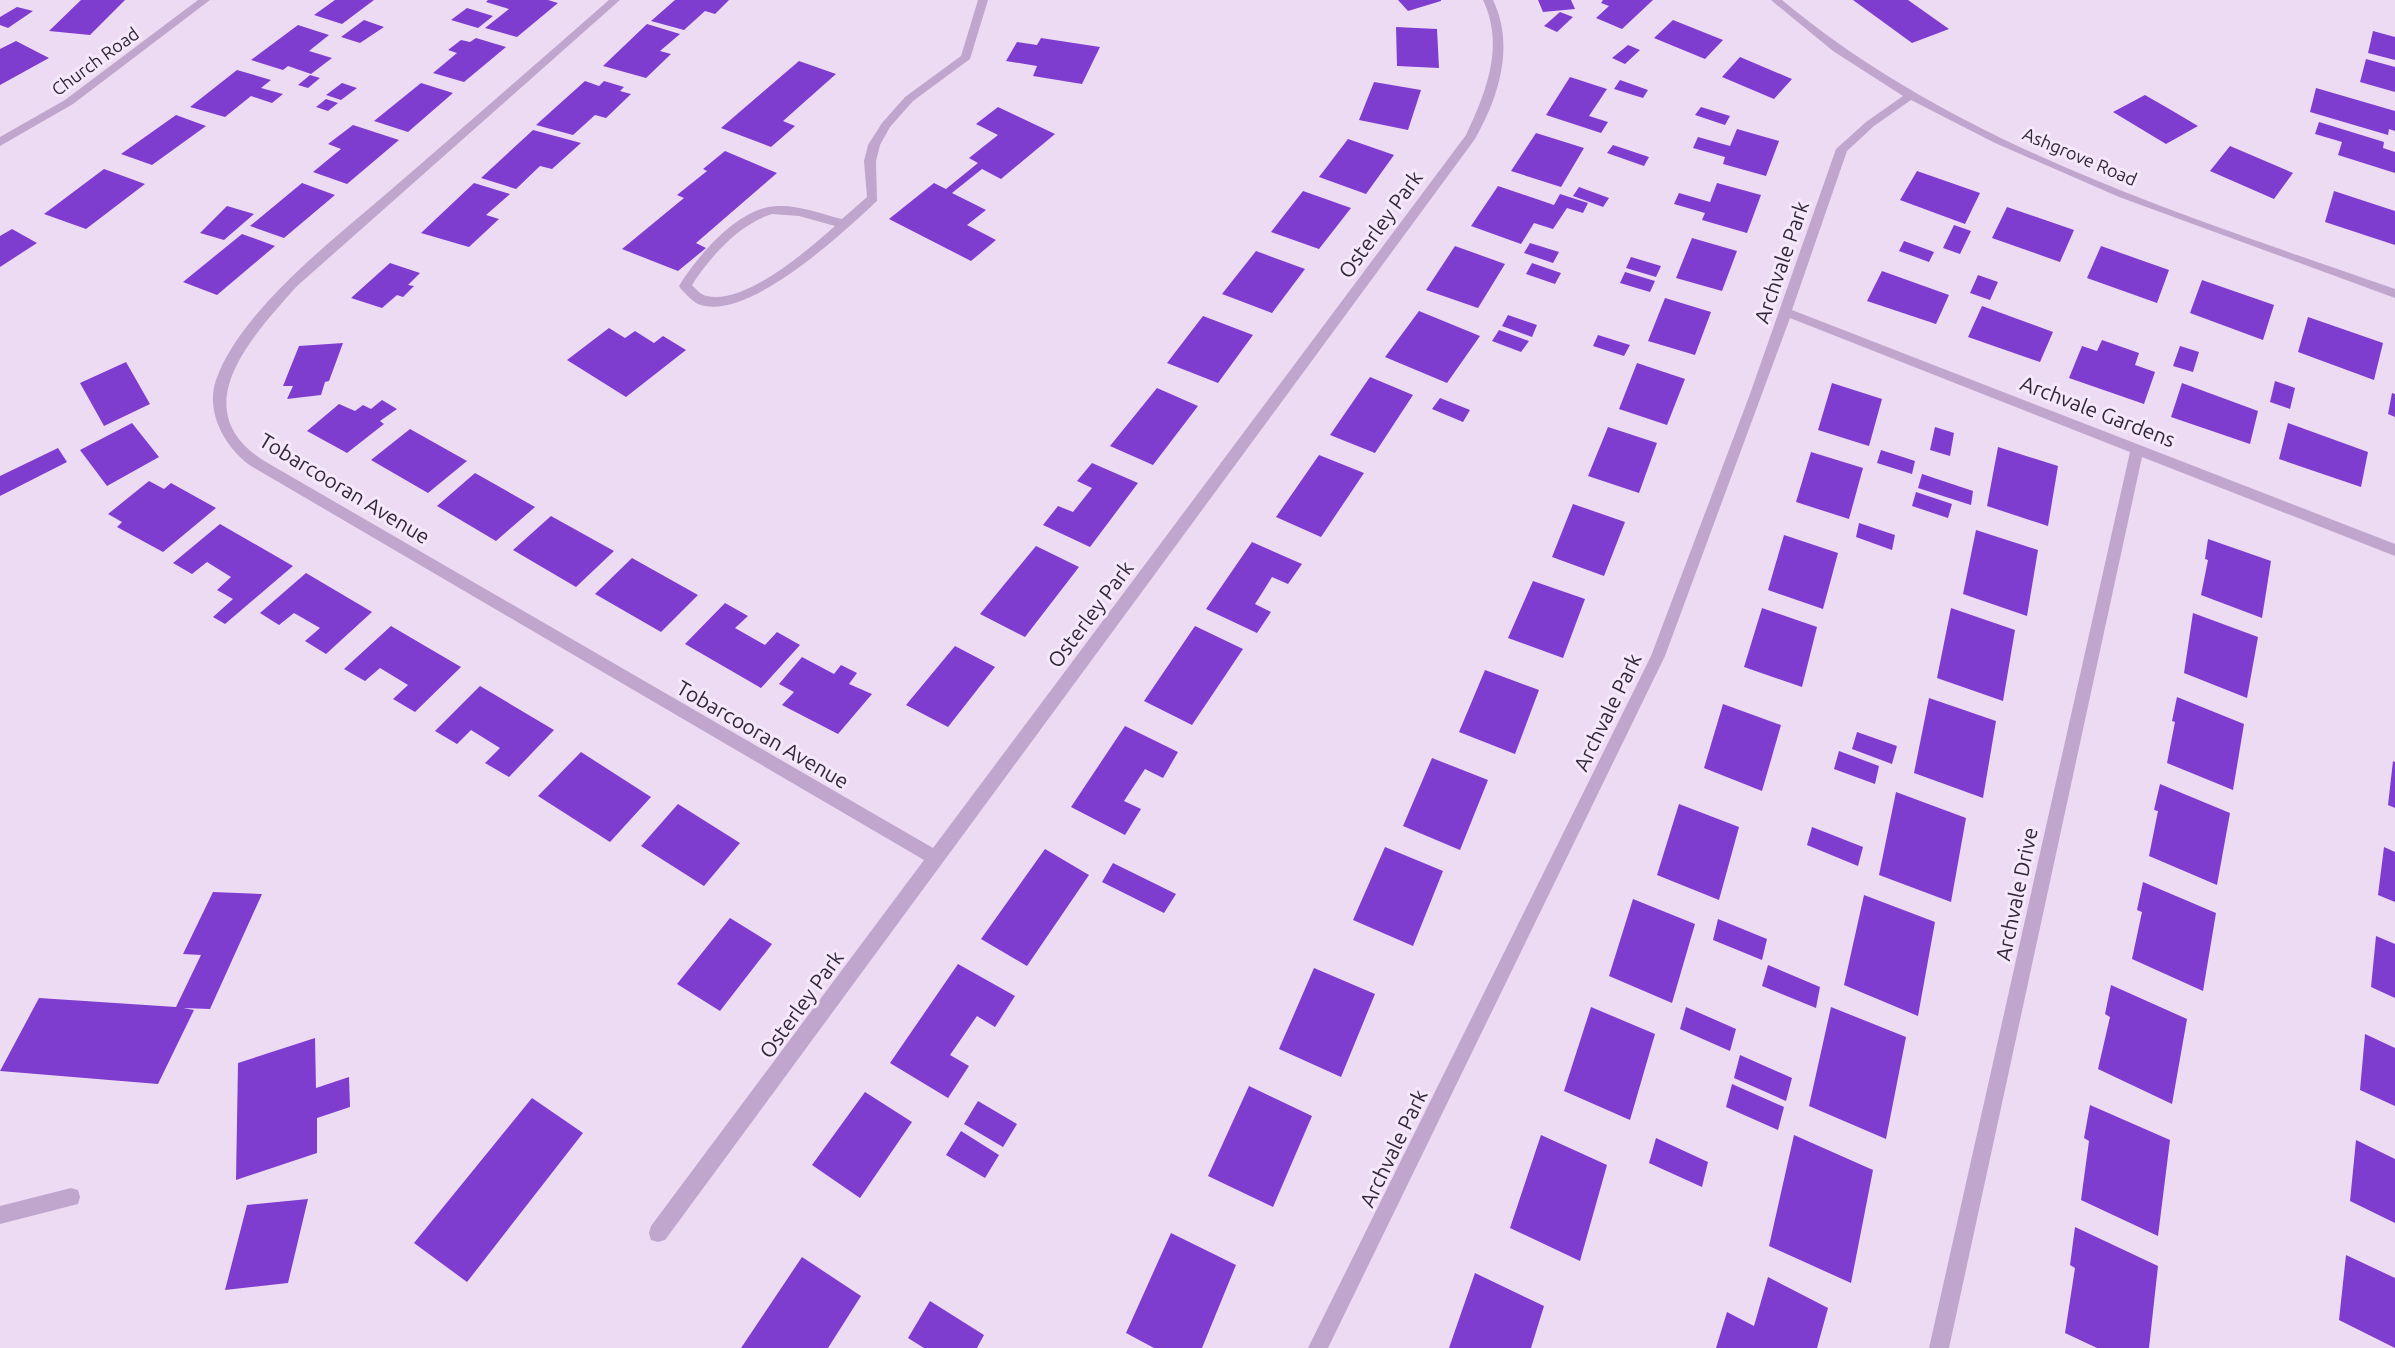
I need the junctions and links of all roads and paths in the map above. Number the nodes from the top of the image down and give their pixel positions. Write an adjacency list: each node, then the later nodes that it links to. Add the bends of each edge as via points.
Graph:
1 (205, 0): 7 (street, Church Road, via 69,102)
2 (615, 0): 13 (street, Tobarcooran Avenue, via 292,284 231,363 219,395 223,424 245,453 279,476)
3 (984, 0): 8 (street, via 966,57 909,99 886,125 870,161 873,198)
4 (1488, 0): 13 (street, Osterley Park, via 1495,10 1499,39 1496,70 1487,103 1471,136)
5 (1776, 0): 6 (street, Ashgrove Road, via 1849,59)
6 (1910, 96): 9 (street, Ashgrove Road, via 2020,150 2180,218); 10 (street, Archvale Park, via 1842,149)
7 (0, 142)
8 (845, 224): 8 (street, via 814,252 777,277 729,300 707,303 690,296 685,286 695,268 751,218 771,210)
9 (2395, 294)
10 (1786, 312): 11 (street, Archvale Gardens); 17 (street, Archvale Park, via 1658,656)
11 (2137, 449): 12 (street, Archvale Gardens); 18 (street, Archvale Drive)
12 (2395, 550)
13 (935, 858): 16 (street, Osterley Park)
14 (71, 1197): 15 (street)
15 (0, 1215)
16 (658, 1233)
17 (1318, 1348)
18 (1939, 1348)

